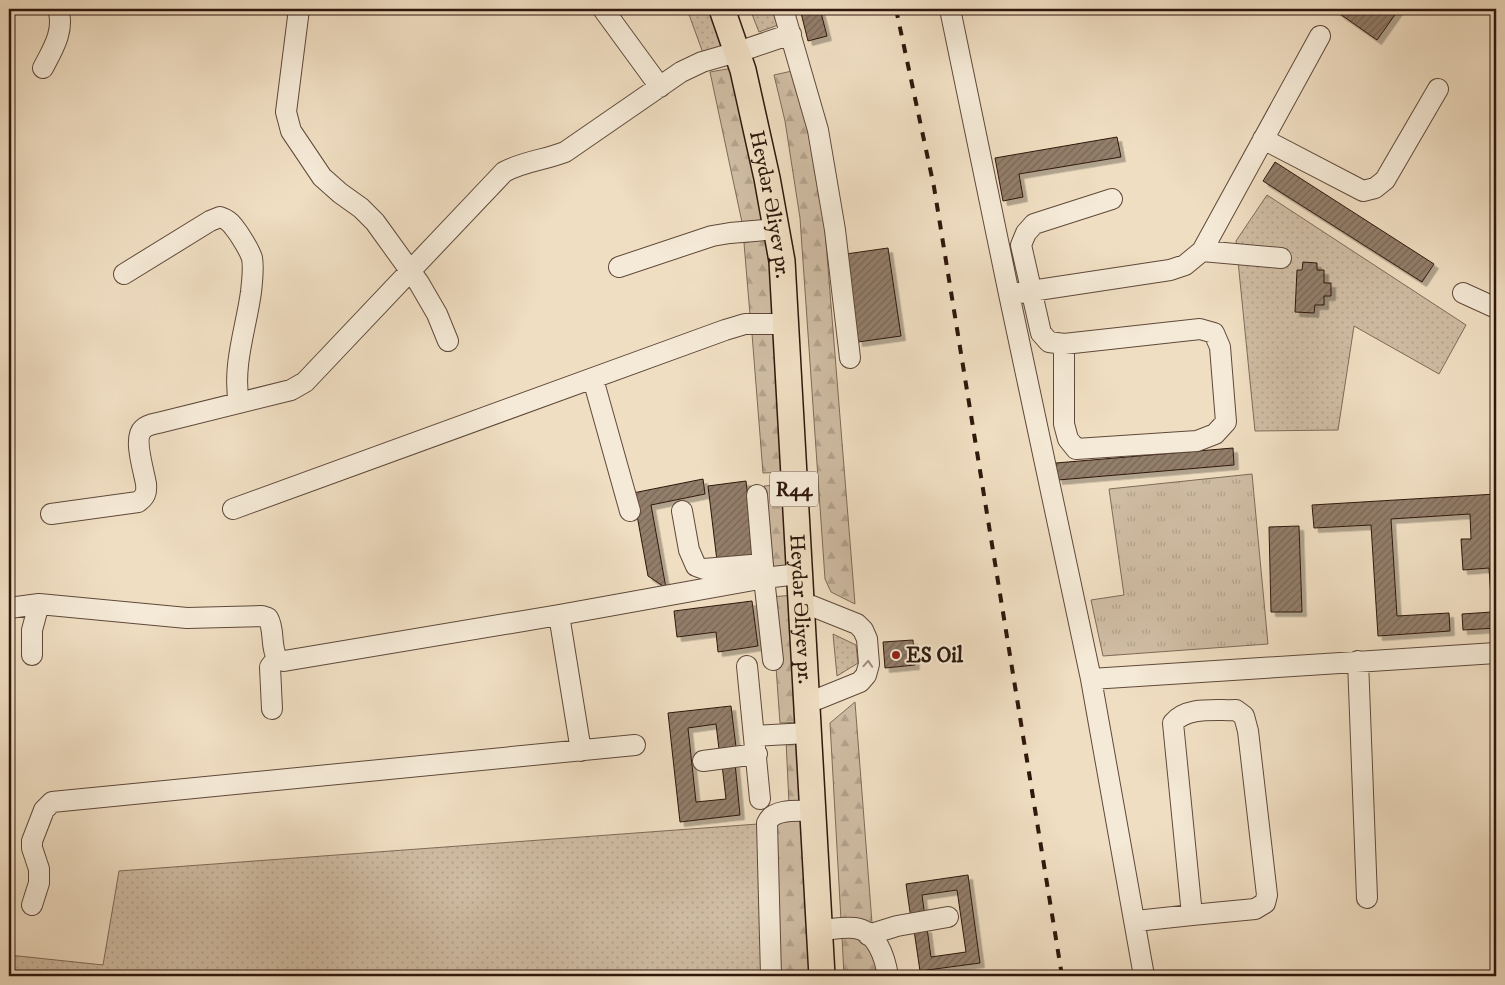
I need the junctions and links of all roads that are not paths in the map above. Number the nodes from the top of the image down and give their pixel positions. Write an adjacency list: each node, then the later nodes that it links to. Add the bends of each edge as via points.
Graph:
1 (58, 9): 11 (street, via 61,21 58,37)
2 (299, 9): 20 (street, via 286,112 291,131 322,177 361,208)
3 (603, 9): 12 (street)
4 (722, 9): 10 (main road, Heydər Əliyev pr. / R44)
5 (734, 9): 10 (main road, Heydər Əliyev pr. / R44)
6 (783, 9): 8 (street)
7 (950, 9): 24 (street)
8 (791, 34): 10 (street); 29 (street, via 818,130 835,230)
9 (1320, 36): 14 (street)
10 (742, 50): 12 (street, via 702,62); 16 (main road, Heydər Əliyev pr. / R44, via 743,70); 40 (main road, Heydər Əliyev pr. / R44, via 753,68 793,258)
11 (43, 68)
12 (660, 87): 20 (street, via 565,152 516,165 504,172)
13 (1438, 89): 14 (street, via 1385,180 1375,188 1363,191)
14 (1263, 139): 17 (street)
15 (1112, 199): 22 (street, via 1034,224 1026,233 1021,245)
16 (777, 229): 19 (street, via 712,236); 26 (main road, Heydər Əliyev pr. / R44)
17 (1202, 251): 18 (street); 22 (street, via 1185,266 1170,270)
18 (1281, 258)
19 (619, 267)
20 (410, 270): 27 (street, via 437,314); 31 (street, via 305,382 291,390)
21 (124, 274): 31 (street, via 210,221 220,217 229,220 247,247 253,273 236,373)
22 (1032, 291): 24 (street); 28 (street, via 1041,332 1049,342)
23 (1463, 292): 25 (street)
24 (1009, 294): 49 (street)
25 (1496, 308)
26 (785, 324): 30 (street, via 745,324); 38 (main road, Heydər Əliyev pr. / R44)
27 (448, 341)
28 (1064, 344): 28 (street, via 1200,329 1214,333 1220,347 1226,422 1215,434 1198,441 1076,449 1064,424)
29 (850, 358)
30 (593, 379): 33 (street); 34 (street)
31 (239, 403): 36 (street, via 141,430 138,439 147,491 138,502)
32 (758, 495): 37 (street)
33 (233, 509)
34 (630, 511)
35 (682, 511): 37 (street, via 689,550 696,566)
36 (51, 514)
37 (763, 571): 38 (street); 42 (street); 46 (street)
38 (799, 574): 52 (main road, Heydər Əliyev pr. / R44)
39 (39, 604): 41 (street); 44 (street, via 32,630); 45 (street, via 187,618 262,616 271,624)
40 (812, 606): 50 (main road, Heydər Əliyev pr. / R44); 50 (street, one-way to 40, via 860,682 869,664 863,630 857,624)
41 (9, 608)
42 (559, 615): 45 (street, via 284,661); 55 (street)
43 (1496, 653): 47 (street)
44 (32, 655)
45 (276, 658): 51 (street, via 270,667)
46 (773, 660)
47 (1358, 661): 49 (street); 59 (street)
48 (747, 666): 54 (street)
49 (1091, 679): 63 (street)
50 (818, 699): 64 (main road, Heydər Əliyev pr. / R44)
51 (272, 709)
52 (808, 733): 54 (street); 58 (main road, Heydər Əliyev pr. / R44)
53 (635, 745): 55 (street)
54 (756, 745): 56 (street); 57 (street)
55 (581, 751): 60 (street, via 52,802 44,810 32,841 39,869 39,883)
56 (703, 761)
57 (760, 799)
58 (812, 812): 66 (street, via 775,814 767,823); 67 (main road, Heydər Əliyev pr. / R44)
59 (1367, 898)
60 (32, 905)
61 (1192, 915): 61 (street, via 1173,723 1178,716 1193,712 1236,710 1244,716 1248,731 1267,894 1265,903 1256,908); 63 (street)
62 (948, 917): 65 (street)
63 (1136, 921): 70 (street)
64 (831, 929): 65 (street, via 857,928); 68 (main road, Heydər Əliyev pr. / R44)
65 (868, 935): 69 (street, via 878,944)
66 (771, 976)
67 (822, 976)
68 (834, 976)
69 (888, 976)
70 (1144, 976)

